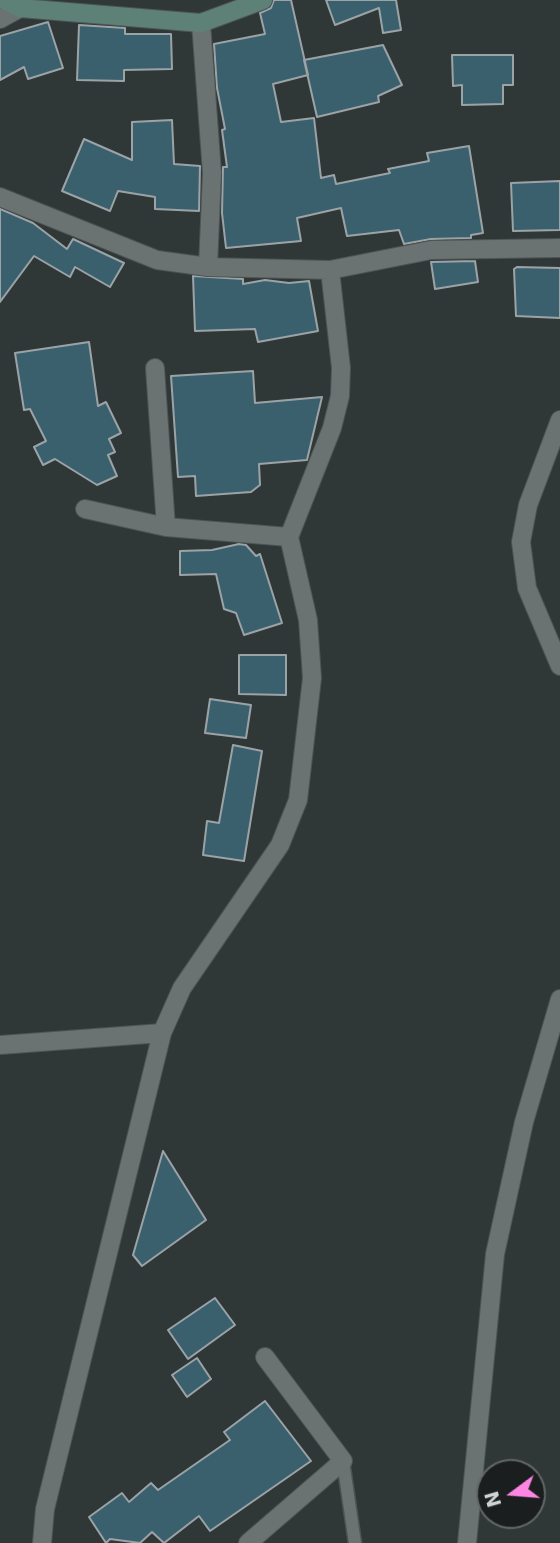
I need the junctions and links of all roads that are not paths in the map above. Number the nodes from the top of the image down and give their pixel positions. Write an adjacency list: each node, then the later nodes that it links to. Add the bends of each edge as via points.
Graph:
1 (263, 0): 4 (main road)
2 (15, 3): 3 (street); 4 (main road)
3 (0, 19)
4 (201, 23): 7 (street, via 212,173)
5 (0, 197): 7 (street, via 156,260)
6 (560, 248): 8 (street, via 431,250)
7 (208, 267): 8 (street)
8 (330, 270): 13 (street, via 340,396)
9 (155, 368): 12 (street)
10 (560, 421): 14 (street, via 528,505 522,542 527,588)
11 (85, 509): 12 (street)
12 (166, 527): 13 (street)
13 (289, 537): 16 (street, via 308,620 313,678 298,800 280,845 182,988)
14 (560, 666)
15 (560, 999): 23 (street, via 524,1122 495,1254)
16 (162, 1033): 17 (street); 20 (street, via 48,1496)
17 (0, 1045)
18 (265, 1357): 19 (street)
19 (343, 1461): 21 (street); 22 (lane)
20 (42, 1543)
21 (248, 1543)
22 (355, 1543)
23 (467, 1543)

